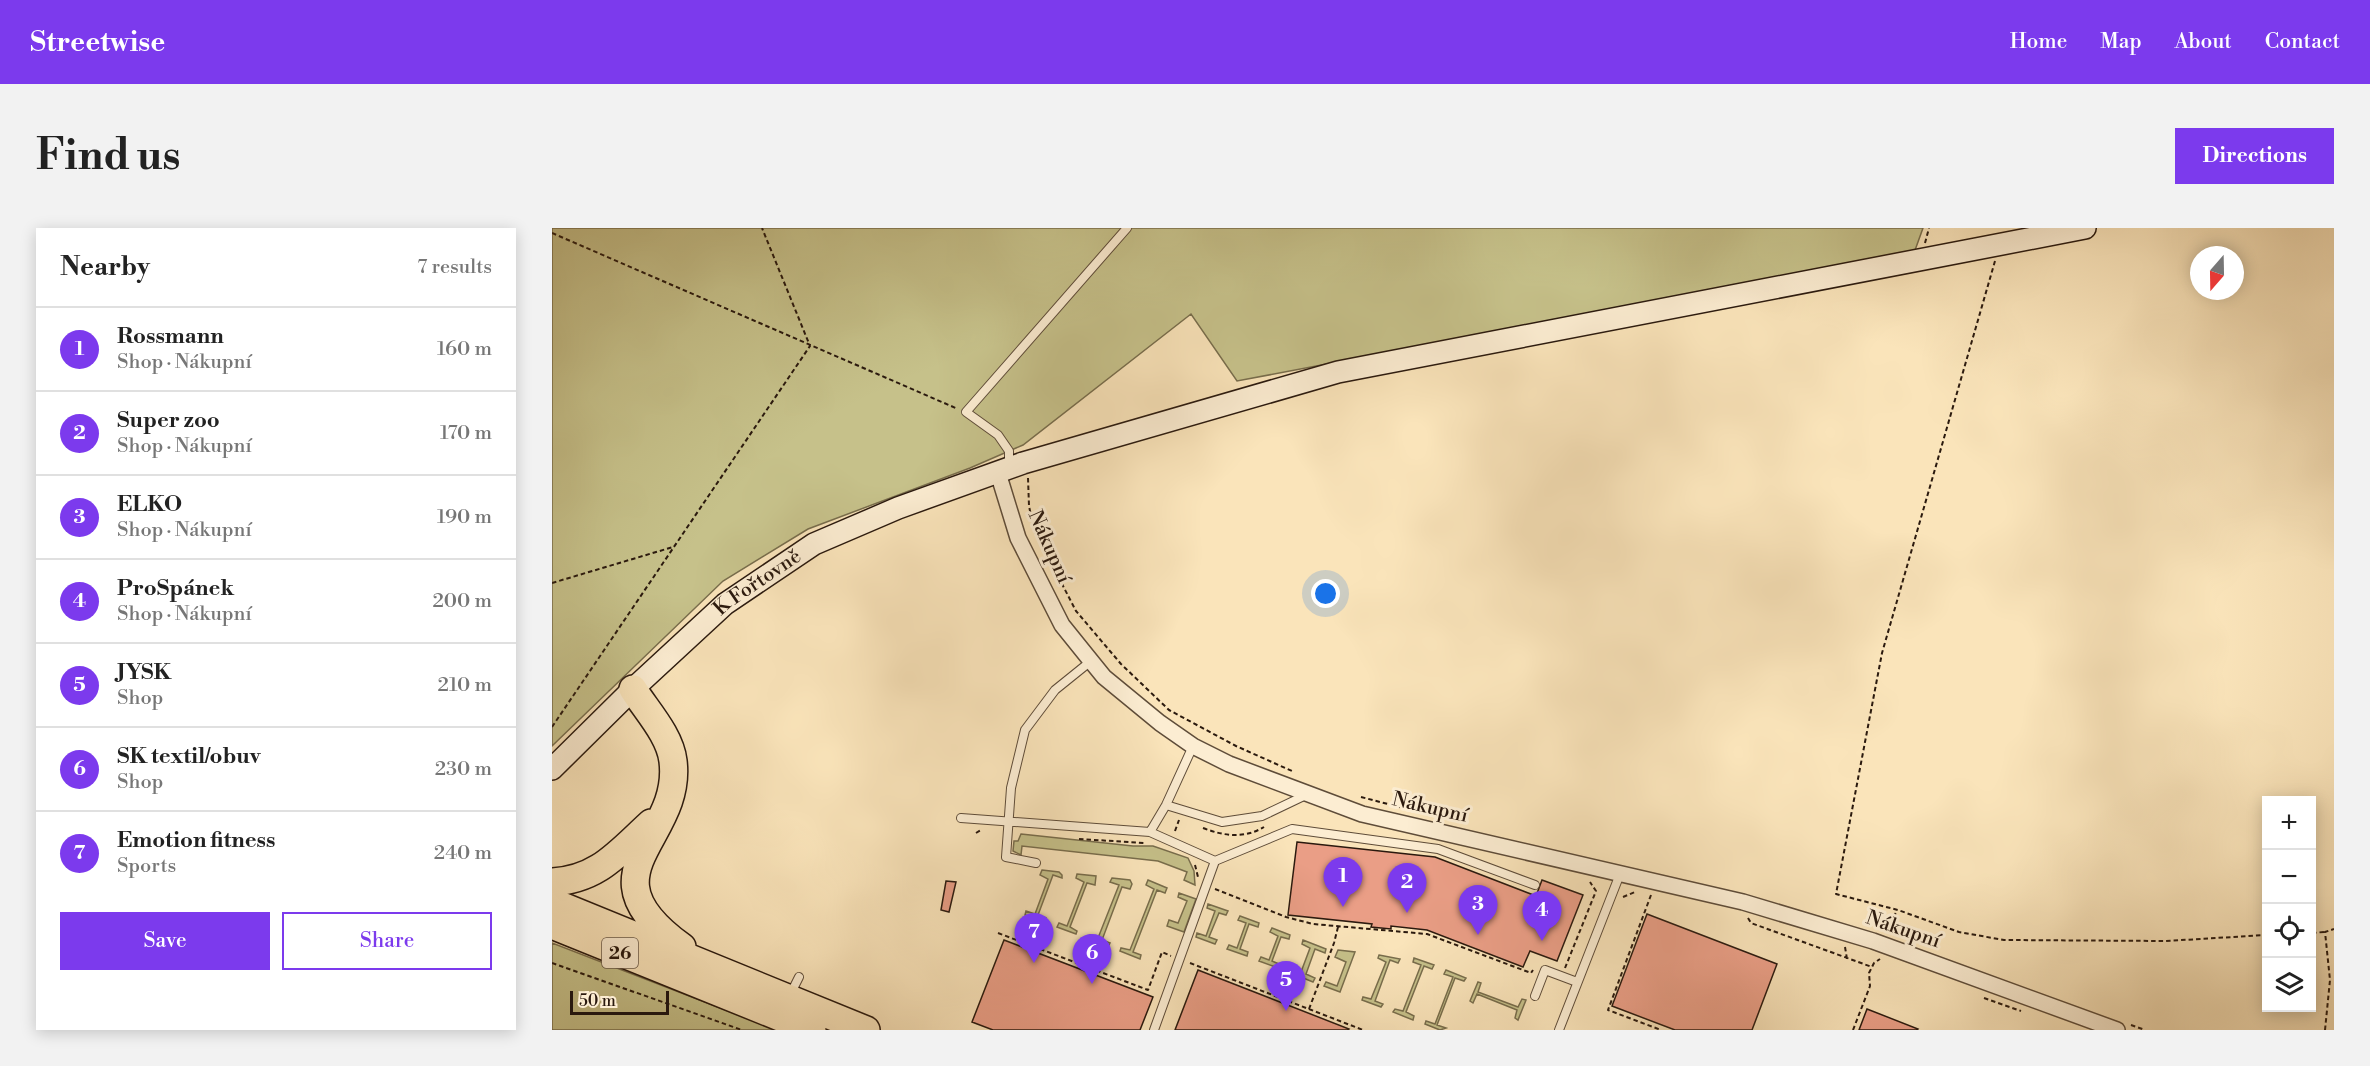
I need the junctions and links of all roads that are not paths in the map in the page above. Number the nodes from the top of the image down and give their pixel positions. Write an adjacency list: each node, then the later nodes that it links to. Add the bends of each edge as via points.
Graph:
1 (1127, 228): 3 (lane, via 966,412 998,435 1009,451)
2 (2085, 228): 3 (street, K Fořtovně, via 1338,372)
3 (1010, 468): 4 (street, Nákupní, via 1018,538 1062,625); 5 (street, K Fořtovně, via 898,508 814,544 725,604)
4 (1091, 661): 6 (street, Nákupní, via 1104,677); 12 (lane, via 1055,690 1025,730)
5 (633, 689): 7 (street, K Fořtovně); 8 (highway, via 668,745 673,759)
6 (1193, 746): 9 (street, Nákupní); 10 (lane)
7 (552, 769)
8 (671, 791): 17 (highway, via 656,819 608,863 577,879); 21 (highway, via 638,864 637,892 652,922)
9 (1310, 794): 10 (lane, via 1262,816 1222,822); 16 (street, Nákupní, via 1362,814)
10 (1163, 809): 13 (lane)
11 (961, 818): 12 (lane)
12 (1008, 820): 13 (lane); 15 (lane, via 1006,857)
13 (1150, 832): 14 (lane)
14 (1215, 861): 18 (lane, via 1292,829 1438,849); 26 (lane)
15 (1036, 863)
16 (1620, 874): 22 (lane); 28 (street, Nákupní, via 1743,902 1873,941)
17 (552, 882)
18 (1535, 885)
19 (552, 902): 21 (highway, 26)
20 (552, 925): 24 (highway, 26)
21 (712, 969): 25 (highway, 26, via 793,988 837,1019)
22 (1577, 982): 23 (lane, via 1545,970); 27 (lane)
23 (1535, 996)
24 (812, 1030)
25 (866, 1030)
26 (1154, 1030)
27 (1559, 1030)
28 (2117, 1030)

